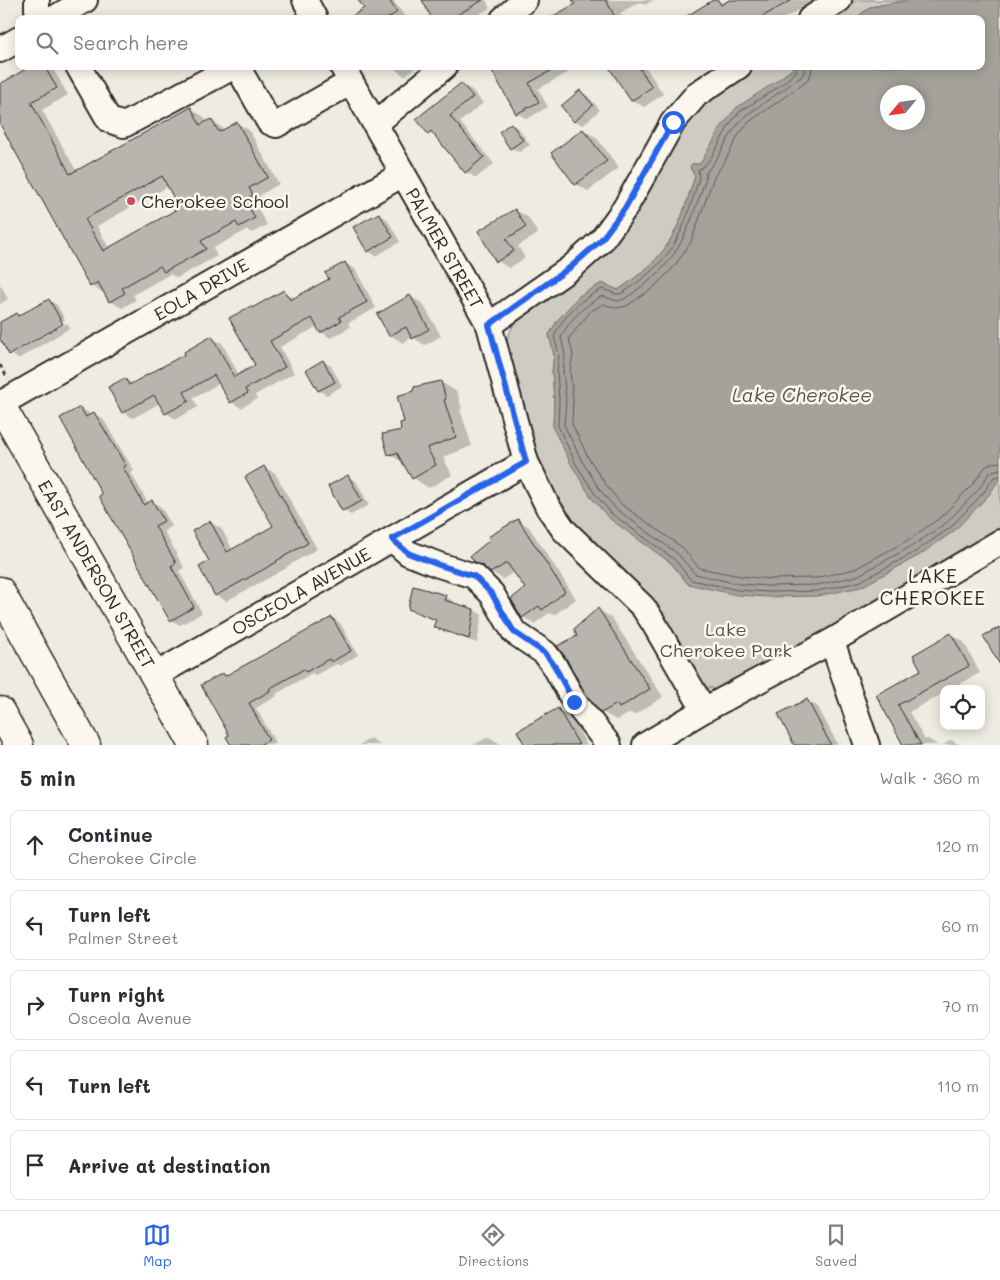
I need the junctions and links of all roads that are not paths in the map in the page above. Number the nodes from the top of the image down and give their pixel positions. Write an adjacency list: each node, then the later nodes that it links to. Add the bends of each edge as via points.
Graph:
1 (37, 0): 6 (street)
2 (85, 0): 7 (street)
3 (304, 0): 8 (street)
4 (526, 0): 9 (street)
5 (838, 0): 10 (street)
6 (39, 15)
7 (60, 15)
8 (313, 15)
9 (508, 15)
10 (816, 15)
11 (15, 41): 12 (street)
12 (0, 50)
13 (80, 70): 14 (street, via 109,120 124,125)
14 (228, 70)
15 (238, 70): 18 (street, via 269,122 276,125)
16 (440, 70): 19 (street)
17 (733, 70): 21 (street, via 697,94 673,122 625,208 601,240 572,266)
18 (347, 74): 19 (street, PALMER STREET)
19 (375, 124): 20 (street, PALMER STREET)
20 (403, 174): 21 (street, PALMER STREET); 22 (street, EOLA DRIVE)
21 (489, 325): 23 (street, PALMER STREET)
22 (4, 397): 28 (main road, EAST ANDERSON STREET)
23 (526, 462): 24 (street, OSCEOLA AVENUE); 29 (street, PALMER STREET, via 548,507 564,530 643,607)
24 (392, 539): 28 (street, OSCEOLA AVENUE); 34 (street, via 408,553 474,576 492,594 514,632 545,653 574,702)
25 (1000, 542): 27 (street)
26 (0, 591): 31 (main road)
27 (832, 641): 29 (street); 36 (street)
28 (154, 676): 33 (main road, EAST ANDERSON STREET)
29 (704, 710): 35 (street)
30 (0, 711): 32 (main road)
31 (86, 742)
32 (19, 745)
33 (194, 745)
34 (608, 745)
35 (644, 745)
36 (867, 745)

